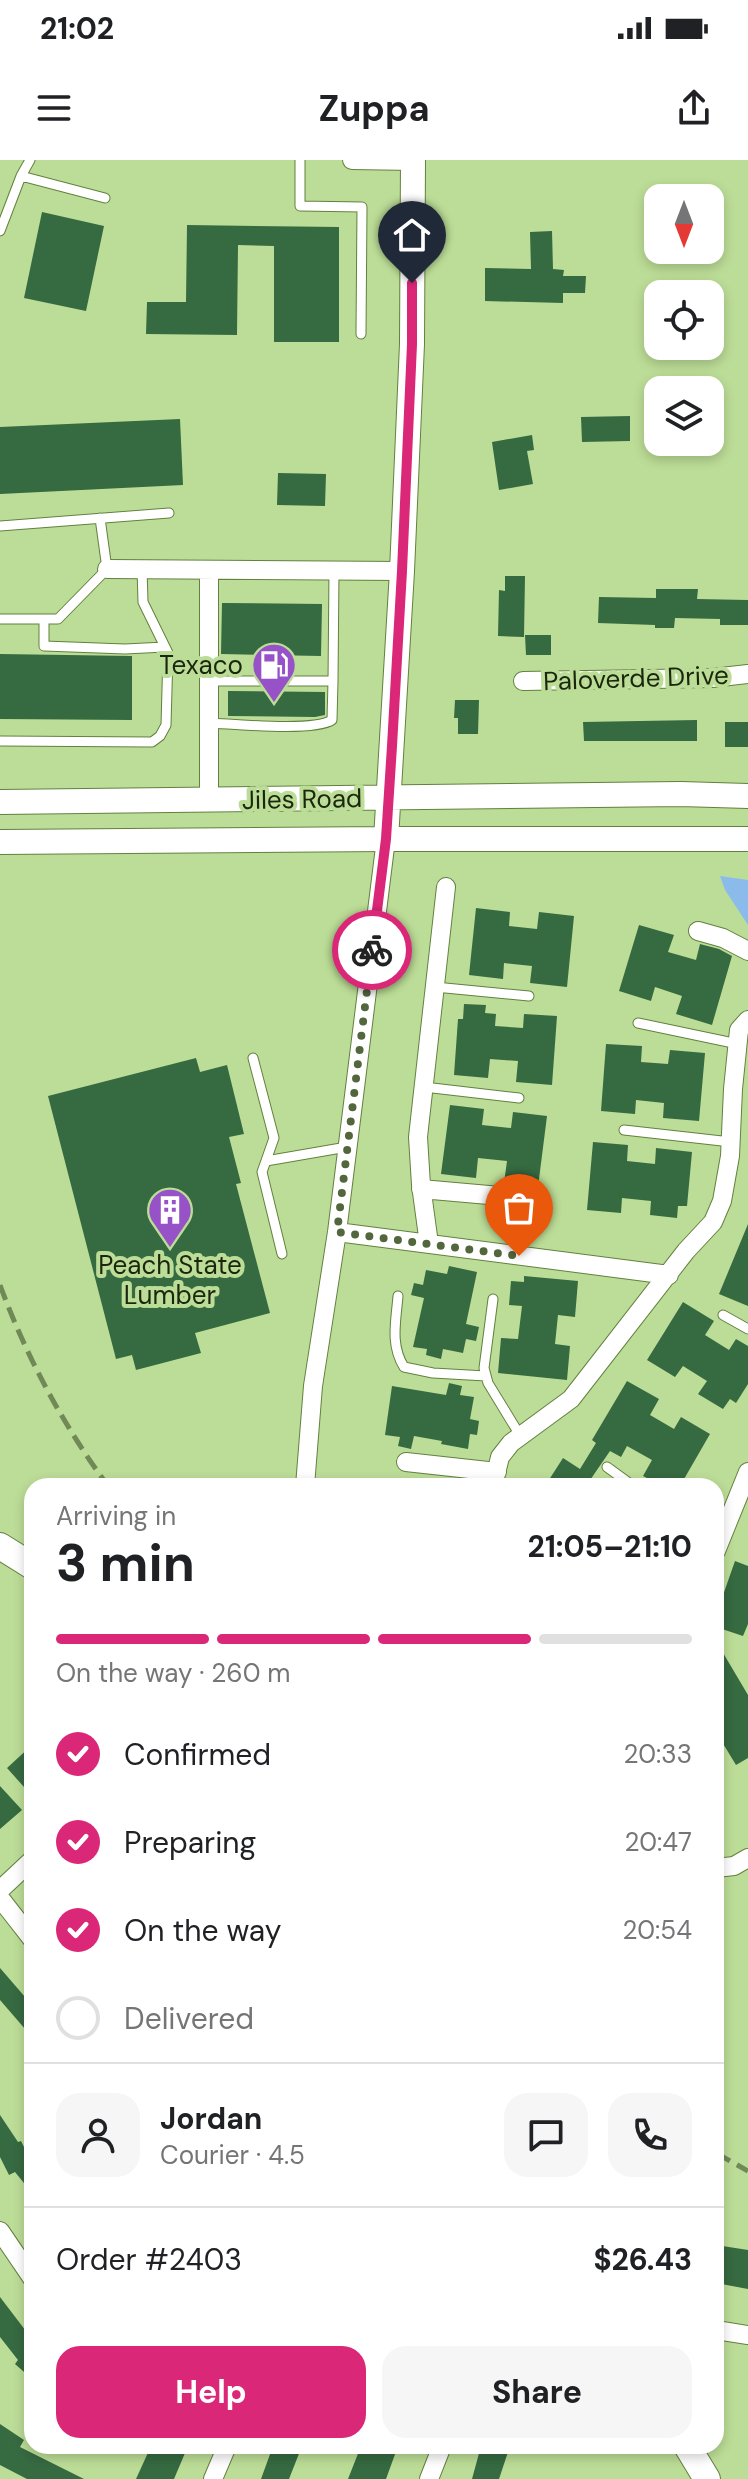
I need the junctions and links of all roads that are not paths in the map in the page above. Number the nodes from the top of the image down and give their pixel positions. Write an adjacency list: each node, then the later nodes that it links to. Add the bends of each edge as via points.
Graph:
1 (30, 160): 5 (lane)
2 (300, 160): 8 (lane, via 300,206 362,207)
3 (352, 160): 4 (street)
4 (413, 160): 16 (street)
5 (21, 176): 6 (lane); 7 (lane)
6 (105, 198)
7 (0, 231)
8 (361, 334)
9 (169, 513): 10 (lane)
10 (100, 518): 11 (lane); 12 (lane)
11 (0, 526)
12 (107, 569): 13 (street); 18 (lane, via 58,619)
13 (142, 569): 14 (street); 19 (lane, via 143,602)
14 (209, 570): 15 (street); 21 (street)
15 (334, 571): 16 (street); 22 (lane)
16 (402, 571): 27 (street)
17 (0, 619): 18 (lane)
18 (44, 619): 19 (lane, via 44,646)
19 (165, 647): 25 (lane, via 166,725 152,742)
20 (748, 674): 23 (street, Paloverde Drive)
21 (209, 681): 22 (lane); 24 (street)
22 (333, 681): 24 (lane, via 328,723)
23 (523, 681)
24 (209, 723): 28 (street)
25 (0, 741)
26 (748, 796): 27 (street, Jiles Road)
27 (389, 798): 28 (street, Jiles Road); 30 (street)
28 (209, 800): 29 (street, Jiles Road)
29 (0, 802)
30 (386, 839): 31 (street, Jiles Road); 32 (street, Jiles Road); 46 (street)
31 (748, 839)
32 (0, 842)
33 (446, 887): 36 (street)
34 (698, 931): 35 (street)
35 (748, 951)
36 (435, 987): 37 (lane); 42 (street)
37 (529, 996)
38 (748, 1020): 40 (street, via 739,1030)
39 (638, 1023): 40 (lane)
40 (738, 1044): 45 (street)
41 (253, 1058): 47 (lane, via 274,1138)
42 (424, 1087): 43 (lane); 48 (street, via 418,1137)
43 (519, 1098)
44 (624, 1130): 45 (lane)
45 (731, 1142): 53 (street, via 722,1201 713,1222)
46 (347, 1147): 47 (lane); 50 (street)
47 (266, 1161): 52 (lane, via 262,1172)
48 (421, 1189): 49 (street); 51 (street)
49 (500, 1196)
50 (337, 1232): 51 (street); 63 (street, via 313,1386)
51 (429, 1244): 53 (street)
52 (282, 1254)
53 (669, 1275): 59 (street, via 571,1399)
54 (398, 1296): 58 (lane, via 394,1339 404,1367)
55 (493, 1299): 58 (lane)
56 (723, 1315): 57 (lane)
57 (748, 1329)
58 (486, 1376): 59 (lane)
59 (521, 1437): 65 (street, via 500,1457)
60 (406, 1462): 64 (street)
61 (607, 1467): 66 (lane)
62 (748, 1472): 67 (street)
63 (306, 1478)
64 (490, 1478)
65 (495, 1478)
66 (622, 1478)
67 (724, 1526)
68 (0, 1546): 69 (main road)
69 (24, 1561)
70 (748, 1858): 71 (street)
71 (724, 1867)
72 (24, 1868): 73 (street)
73 (0, 1890)
74 (0, 1898): 75 (street)
75 (24, 1929)
76 (0, 2231): 77 (street)
77 (24, 2266)
78 (724, 2331): 79 (street)
79 (748, 2335)
80 (224, 2454): 83 (street)
81 (439, 2454): 84 (street)
82 (692, 2454): 85 (main road)
83 (213, 2479)
84 (429, 2479)
85 (707, 2479)

